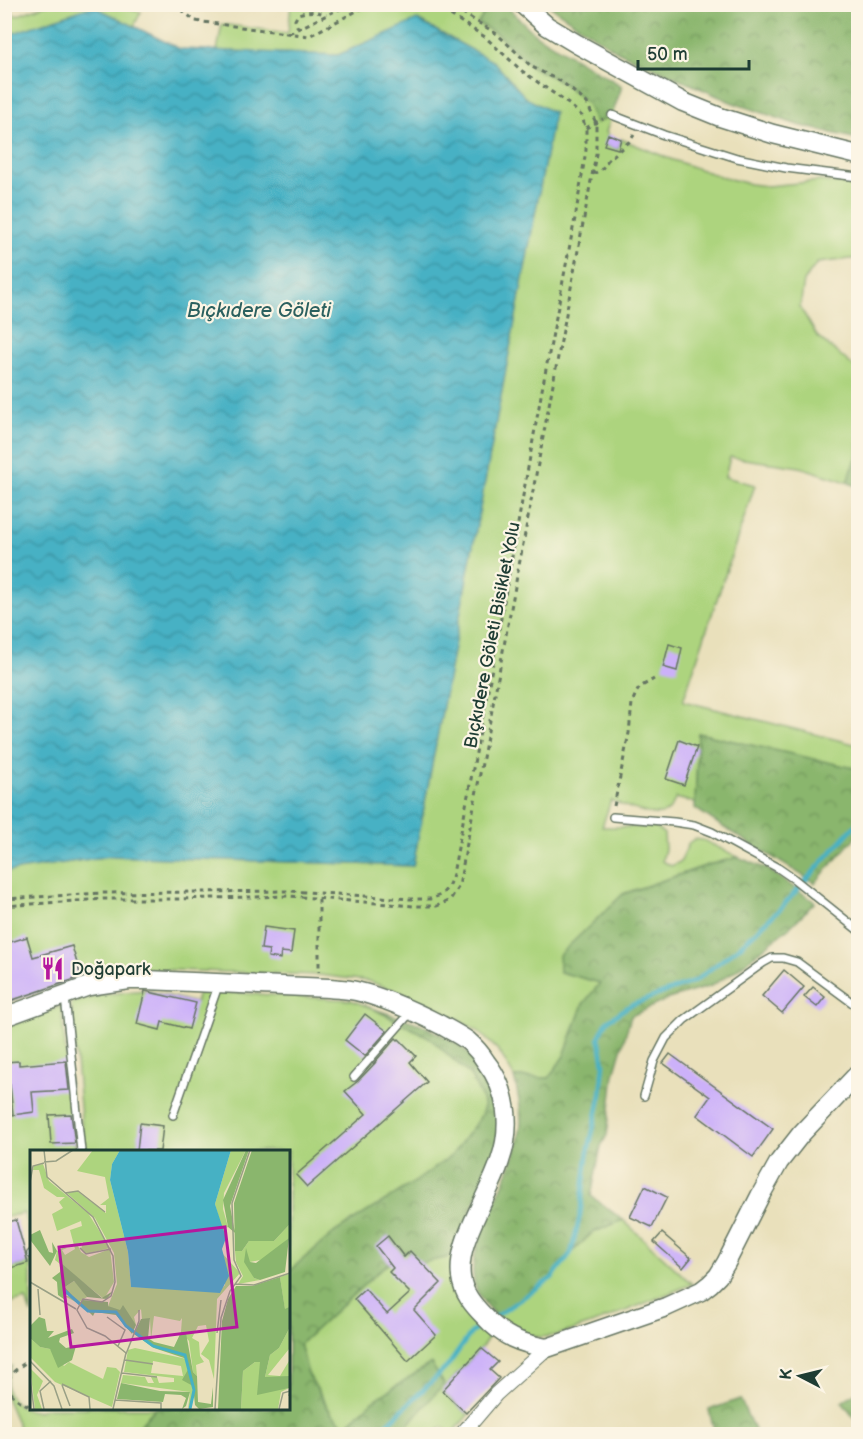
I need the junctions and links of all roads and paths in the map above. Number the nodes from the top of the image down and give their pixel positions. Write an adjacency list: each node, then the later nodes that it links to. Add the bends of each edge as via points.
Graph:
1 (175, 4): 9 (path, via 195,21)
2 (350, 4): 7 (path)
3 (370, 4): 9 (path, via 309,36)
4 (433, 4): 13 (path, via 485,37 522,71 570,105 582,116)
5 (448, 4): 11 (path, via 497,34 532,67 562,82 587,103)
6 (522, 4): 14 (street, via 577,44 683,102 772,134)
7 (327, 15): 8 (path); 8 (path, via 318,11 298,14 295,20)
8 (300, 28): 9 (path)
9 (289, 33)
10 (612, 115): 11 (path); 12 (lane)
11 (596, 123): 13 (path); 15 (path, Bıçkıdere Göleti Bisiklet Yolu)
12 (640, 126): 15 (path, via 602,170); 16 (lane, via 737,158)
13 (586, 128): 19 (path, via 576,213 448,887 430,899 410,900 290,891 102,892)
14 (858, 155)
15 (593, 174): 20 (path, Bıçkıdere Göleti Bisiklet Yolu, via 459,886 450,900 437,906)
16 (858, 177)
17 (654, 679): 18 (path, via 640,687 632,703)
18 (613, 817): 22 (lane, via 694,825 711,832 778,868)
19 (4, 899)
20 (319, 899): 21 (path, Bıçkıdere Göleti Bisiklet Yolu, via 104,899); 24 (path)
21 (4, 906)
22 (858, 930)
23 (219, 983): 24 (street); 25 (street, via 129,980); 32 (lane)
24 (319, 987): 27 (street, via 355,990)
25 (65, 994): 28 (street); 33 (lane)
26 (858, 1007): 31 (lane, via 797,962 772,958 684,1020 666,1038 654,1061)
27 (412, 1011): 30 (lane); 34 (street, via 469,1042 490,1066 504,1095 507,1128 500,1161 462,1256 464,1287 472,1304 495,1328 516,1341)
28 (4, 1017)
29 (858, 1074): 34 (street, via 779,1162 726,1263 710,1284 666,1307)
30 (354, 1077)
31 (644, 1096)
32 (173, 1115)
33 (81, 1150)
34 (547, 1348): 37 (street, via 496,1394)
35 (30, 1360): 36 (path, via 9,1379 9,1390 15,1398)
36 (30, 1406)
37 (462, 1434)

